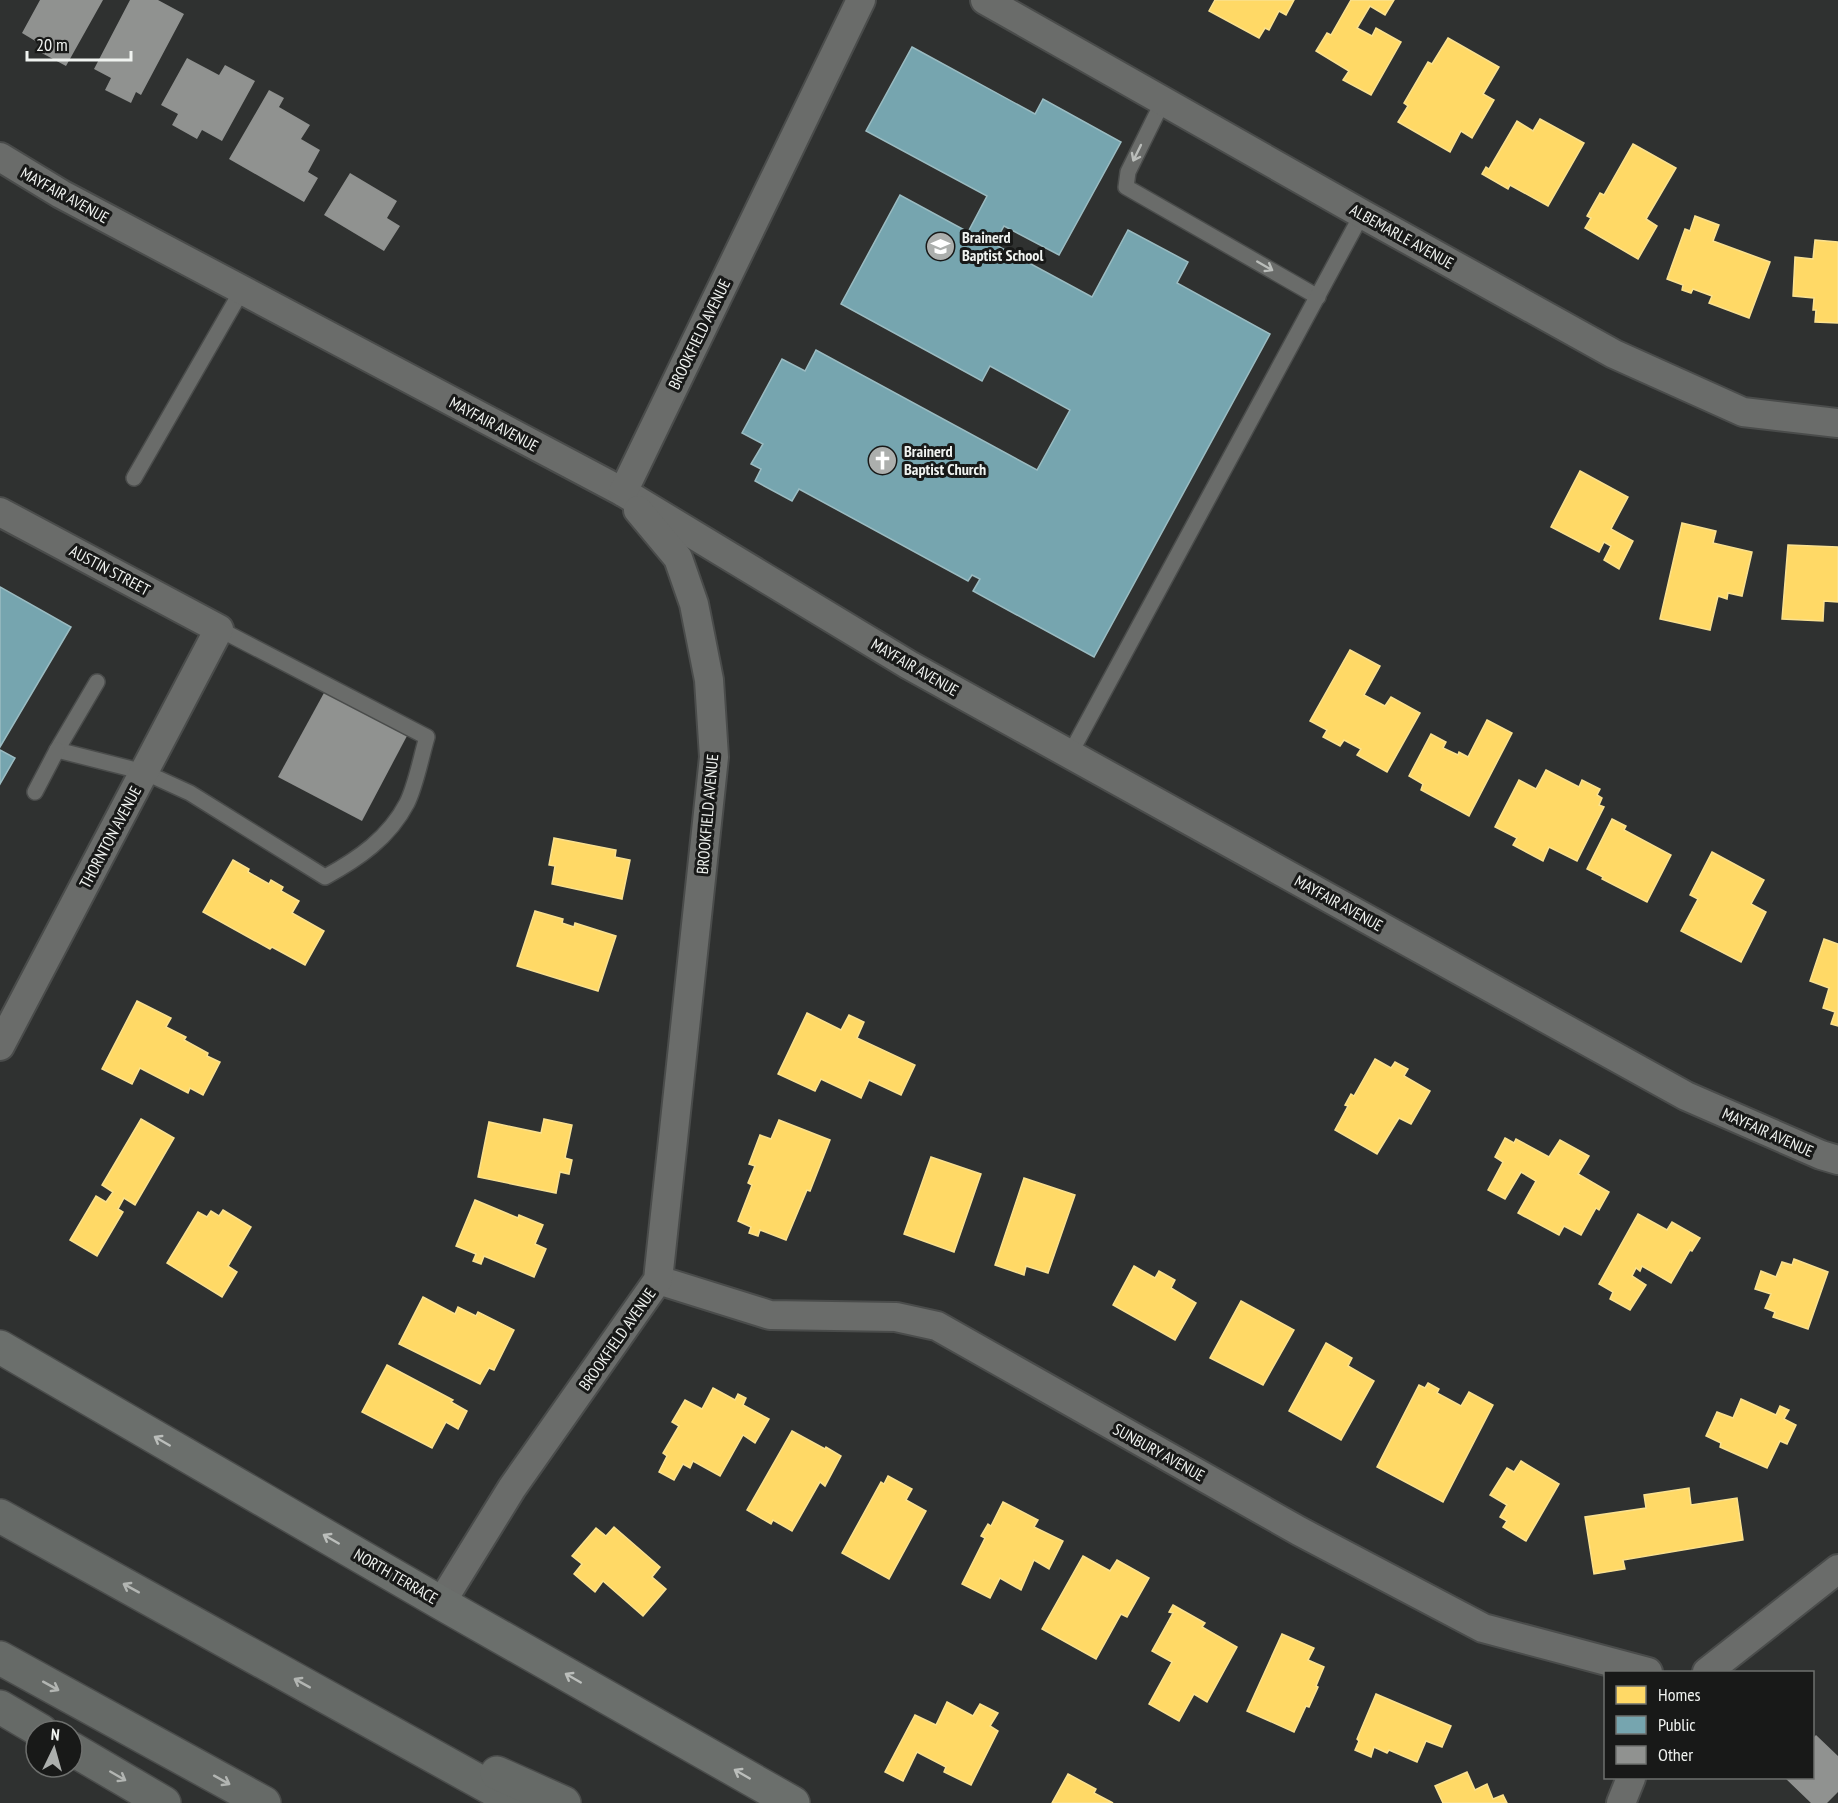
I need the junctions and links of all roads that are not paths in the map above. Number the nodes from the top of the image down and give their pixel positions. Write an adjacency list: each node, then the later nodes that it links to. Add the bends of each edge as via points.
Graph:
1 (861, 0): 10 (street, BROOKFIELD AVENUE)
2 (985, 0): 3 (street, ALBEMARLE AVENUE)
3 (1162, 101): 5 (street, ALBEMARLE AVENUE); 7 (lane, one-way to 7, via 1128,172 1126,187)
4 (0, 157): 6 (street, MAYFAIR AVENUE, via 61,194)
5 (1362, 214): 7 (lane); 8 (street, ALBEMARLE AVENUE, via 1614,354 1743,412)
6 (242, 290): 9 (lane); 10 (street, MAYFAIR AVENUE)
7 (1318, 297): 15 (lane)
8 (1838, 423)
9 (134, 478)
10 (623, 492): 15 (street, MAYFAIR AVENUE, via 909,665); 20 (street, BROOKFIELD AVENUE, via 678,558 694,604 709,680 714,757)
11 (0, 512): 12 (street, AUSTIN STREET)
12 (219, 629): 16 (street, THORNTON AVENUE); 16 (lane, via 427,737 407,802 390,830 355,861 325,877 190,793)
13 (97, 682): 14 (lane)
14 (57, 750): 16 (lane); 17 (lane)
15 (1070, 754): 19 (street, MAYFAIR AVENUE, via 1686,1096)
16 (144, 772): 18 (street, THORNTON AVENUE)
17 (36, 792)
18 (0, 1046)
19 (1838, 1160)
20 (658, 1280): 24 (street, BROOKFIELD AVENUE, via 512,1488); 26 (street, SUNBURY AVENUE, via 770,1315 896,1317 937,1326 1299,1531 1484,1628)
21 (0, 1347): 24 (street, NORTH TERRACE, one-way to 21)
22 (0, 1516): 28 (highway, one-way to 22)
23 (1838, 1569): 27 (street)
24 (441, 1603): 37 (street, NORTH TERRACE, one-way to 24)
25 (0, 1658): 34 (highway, one-way to 34)
26 (1644, 1671)
27 (1708, 1671)
28 (341, 1704): 35 (highway); 36 (highway)
29 (0, 1707): 30 (highway)
30 (24, 1721)
31 (84, 1756): 33 (highway, one-way to 33)
32 (1631, 1779): 38 (street)
33 (164, 1803)
34 (264, 1803)
35 (518, 1803)
36 (564, 1803)
37 (793, 1803)
38 (1621, 1803)

